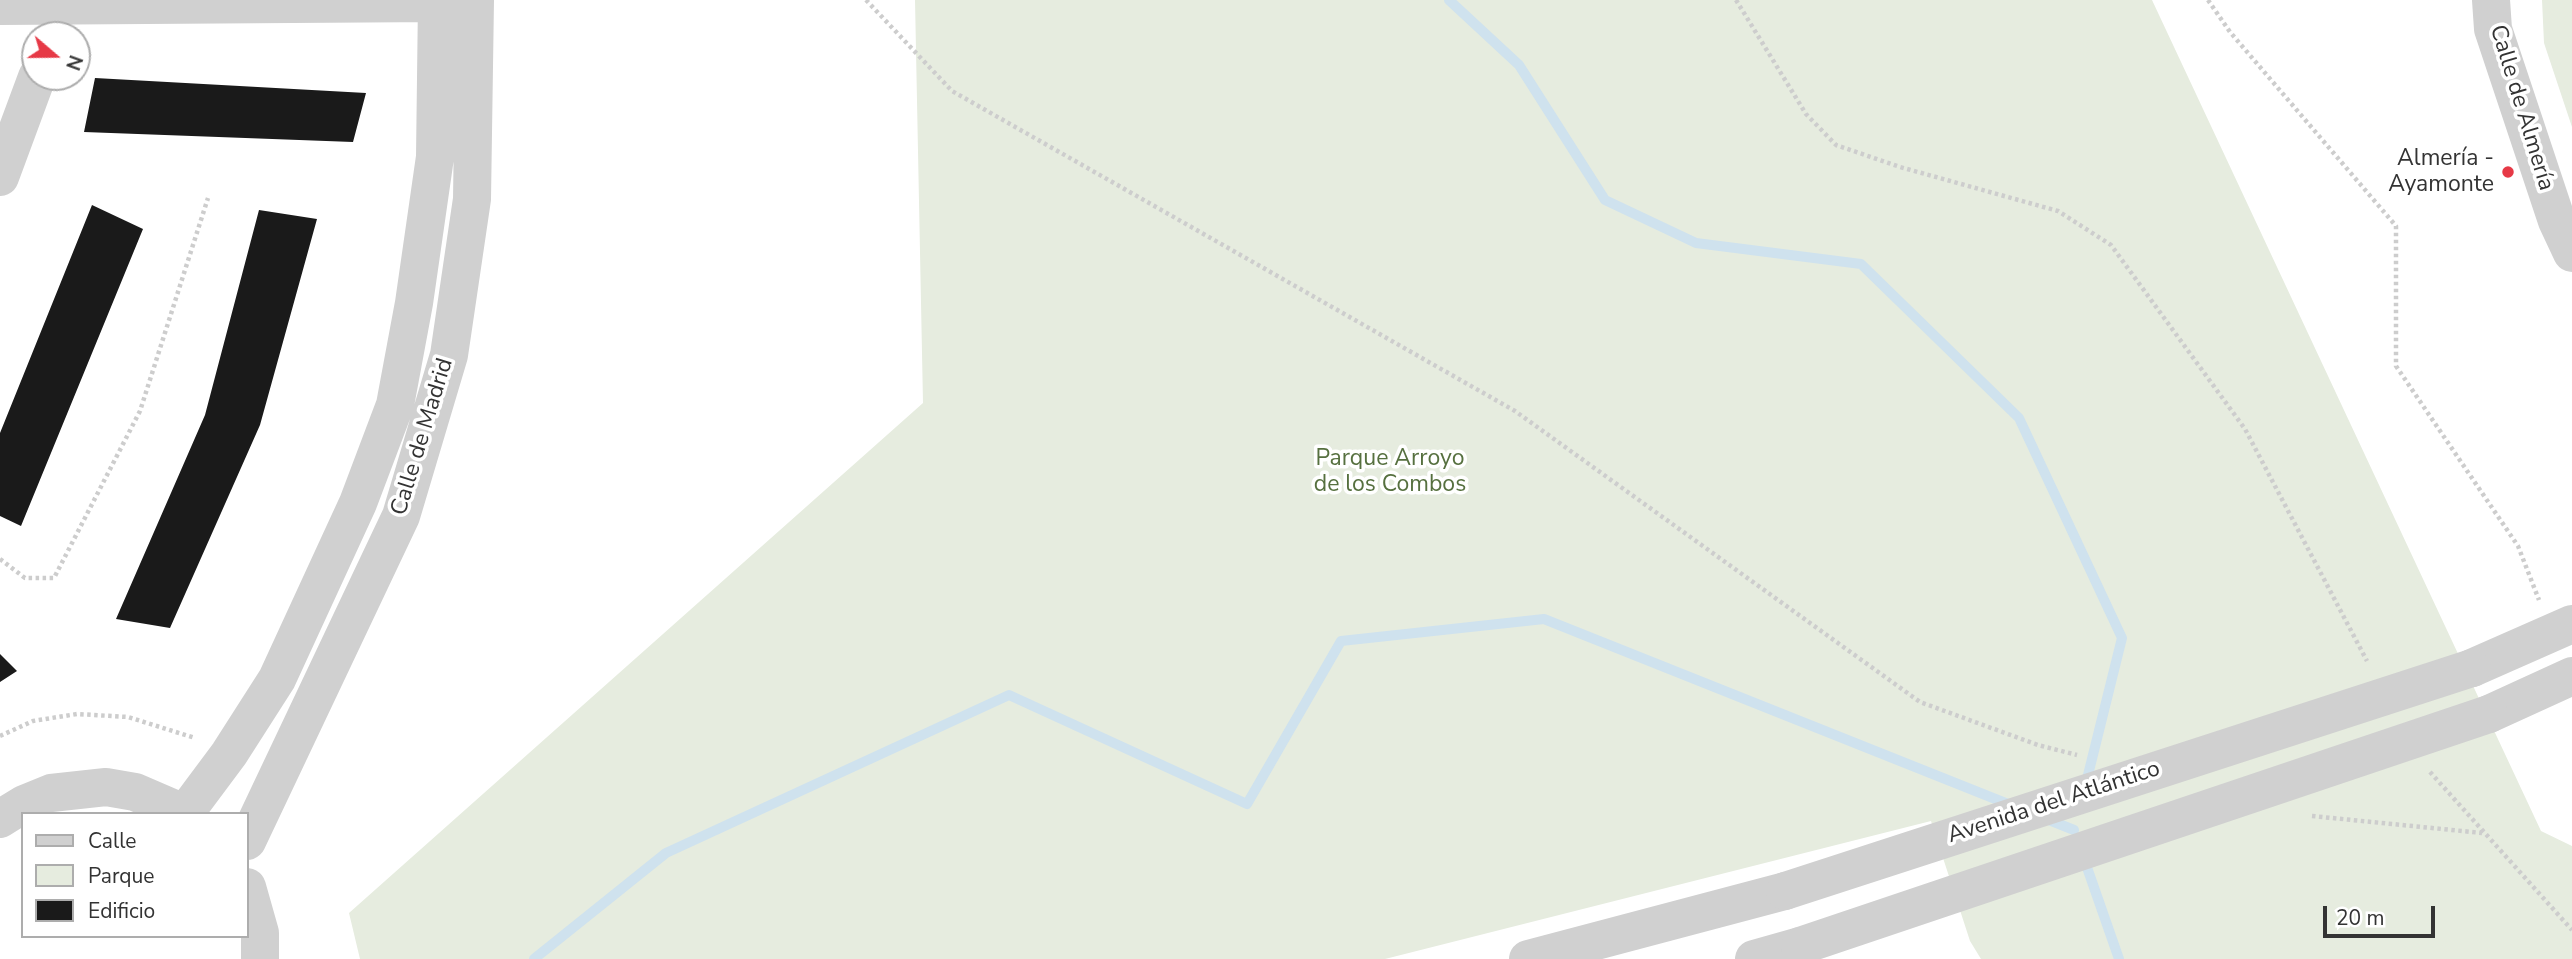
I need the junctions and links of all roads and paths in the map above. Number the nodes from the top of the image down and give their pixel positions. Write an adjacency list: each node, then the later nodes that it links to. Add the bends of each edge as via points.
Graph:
1 (475, 0): 26 (street, Calle de Madrid, via 472,199 449,355 401,516)
2 (866, 0): 19 (path, via 952,91 1515,411 1920,702 2038,745)
3 (1736, 0): 15 (path, via 1806,114 1836,145 2058,211 2111,245 2245,429)
4 (2208, 0): 14 (path, via 2230,32 2396,226 2396,366 2518,546)
5 (2491, 0): 12 (street, Calle de Almería, via 2493,29 2557,222)
6 (438, 2): 8 (street); 22 (street, Calle de Madrid, via 435,157 395,405 358,503 276,679)
7 (0, 6): 8 (street)
8 (53, 20)
9 (32, 91): 10 (street)
10 (0, 177)
11 (208, 198): 13 (path, via 140,411 54,578 25,578)
12 (2572, 253)
13 (0, 559)
14 (2562, 628): 30 (street, Avenida del Atlántico, bridge, via 2472,668 1785,891)
15 (2368, 663)
16 (2572, 676): 31 (street, bridge, via 2489,714)
17 (0, 736): 18 (path, via 33,721 77,714 128,716)
18 (202, 740)
19 (2090, 758)
20 (2423, 764): 25 (path)
21 (183, 812): 24 (street, via 135,792 106,787 51,793)
22 (186, 812)
23 (2311, 816): 25 (path)
24 (0, 819)
25 (2482, 833): 28 (path)
26 (248, 839)
27 (248, 891): 29 (street, via 260,933)
28 (2572, 930)
29 (260, 959)
30 (1528, 959)
31 (1754, 959)

